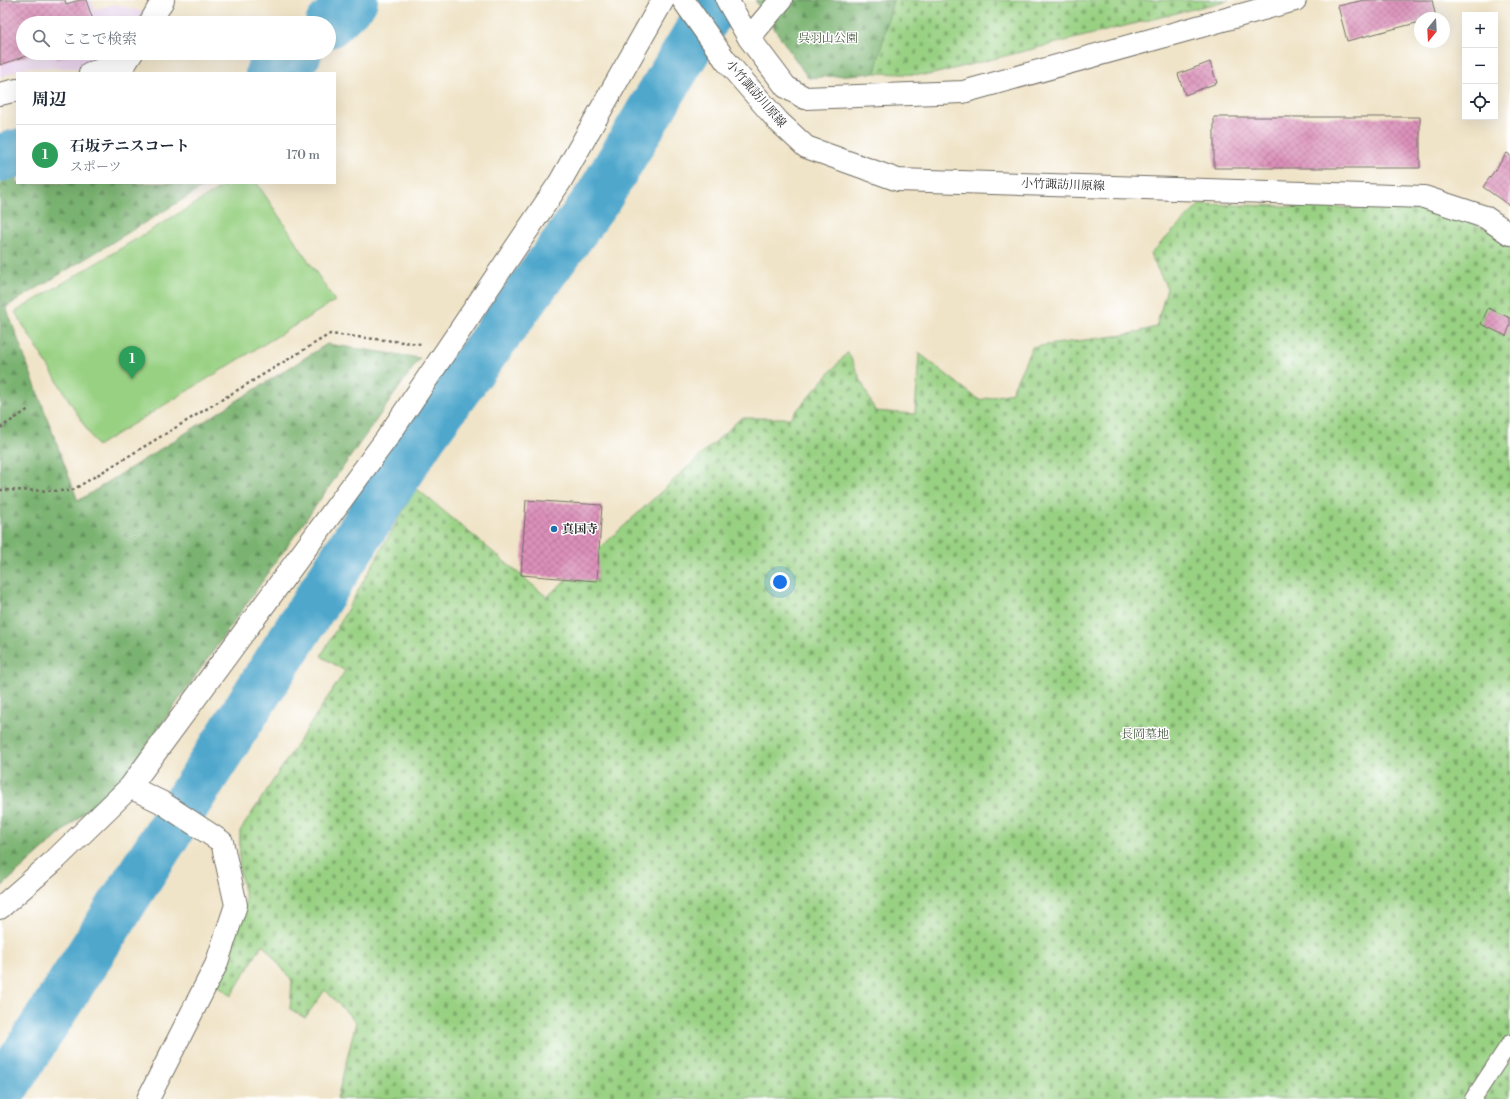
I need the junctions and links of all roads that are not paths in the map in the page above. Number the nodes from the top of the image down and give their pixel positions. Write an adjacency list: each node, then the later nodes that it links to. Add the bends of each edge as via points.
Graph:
1 (163, 0): 7 (street)
2 (663, 0): 14 (street, via 560,182 387,438)
3 (683, 0): 13 (street, 小竹諏訪川原線, via 726,61 778,121 806,147 898,180 1424,197 1485,217)
4 (726, 0): 8 (street)
5 (781, 0): 8 (street)
6 (1295, 0): 8 (street, via 963,92 805,98 786,87)
7 (154, 16)
8 (749, 38)
9 (128, 60): 10 (street, via 125,64)
10 (94, 72)
11 (16, 90): 12 (street)
12 (0, 94)
13 (1510, 234)
14 (130, 787): 15 (street, via 55,860); 17 (street, via 161,802 222,842 236,905 216,965)
15 (0, 908)
16 (1510, 1043): 18 (lane)
17 (148, 1099)
18 (1473, 1099)

